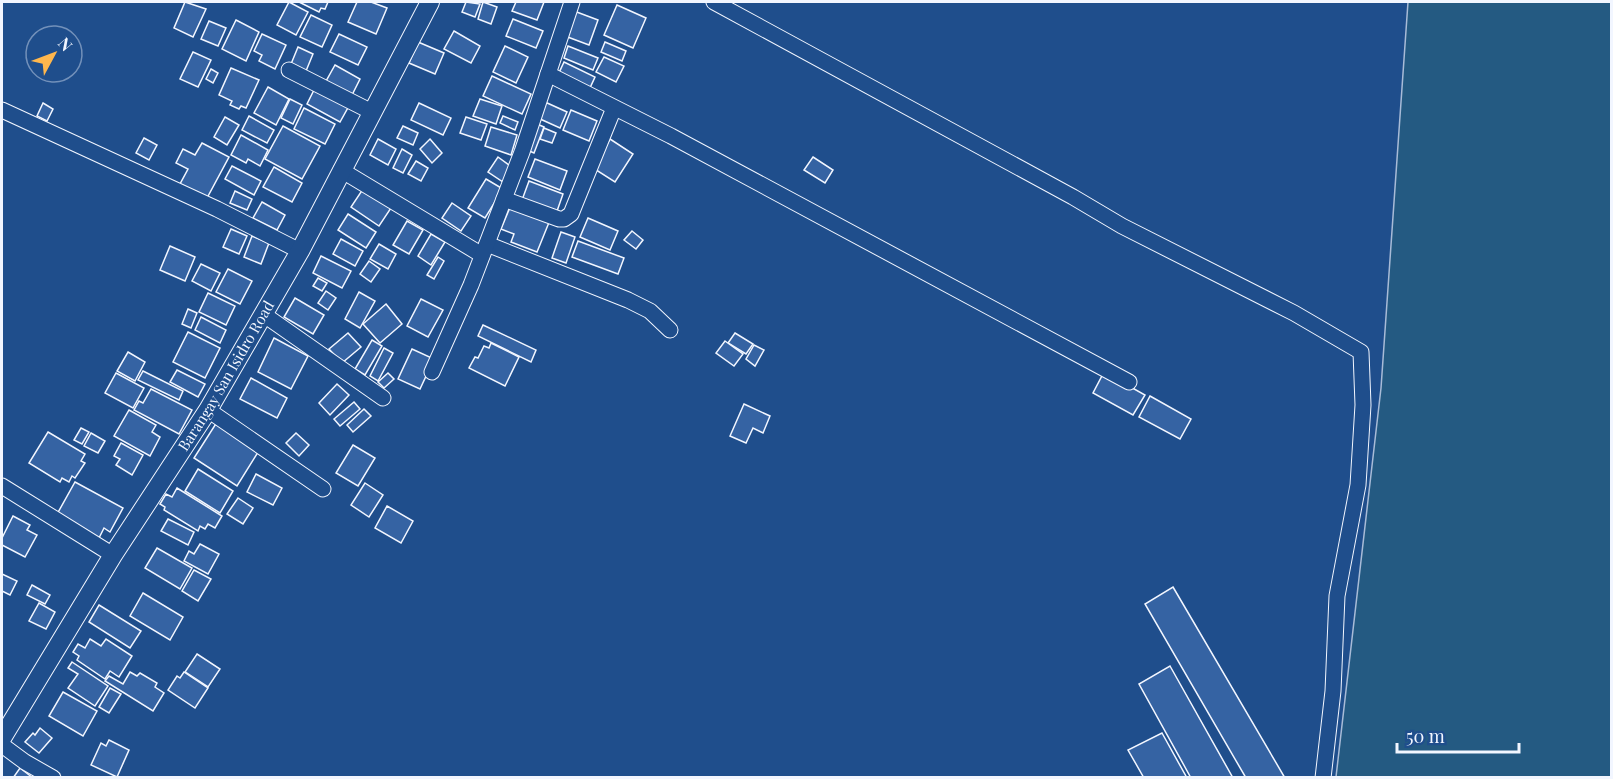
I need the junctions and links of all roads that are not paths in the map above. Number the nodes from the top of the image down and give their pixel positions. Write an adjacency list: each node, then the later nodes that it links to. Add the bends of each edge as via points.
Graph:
1 (430, 2): 8 (street, Barangay San Isidro Road)
2 (572, 2): 5 (street)
3 (714, 2): 25 (street, via 1360,352 1363,405 1358,485 1337,596 1333,691)
4 (290, 70): 8 (street)
5 (548, 74): 6 (street); 10 (street)
6 (614, 108): 10 (street, via 568,216 559,219); 16 (street)
7 (2, 110): 12 (street)
8 (372, 112): 9 (street, Barangay San Isidro Road)
9 (341, 170): 11 (street); 12 (street, Barangay San Isidro Road)
10 (504, 199): 11 (street)
11 (484, 249): 14 (street, via 628,300 650,311); 15 (street)
12 (300, 251): 13 (street, Barangay San Isidro Road)
13 (263, 314): 17 (street); 18 (street, Barangay San Isidro Road)
14 (670, 330)
15 (432, 372)
16 (1129, 382)
17 (383, 398)
18 (208, 410): 20 (street); 21 (street, Barangay San Isidro Road)
19 (2, 486): 21 (street)
20 (323, 489)
21 (113, 555): 22 (street, Barangay San Isidro Road)
22 (2, 738)
23 (2, 744): 24 (street)
24 (53, 777)
25 (1323, 777)

